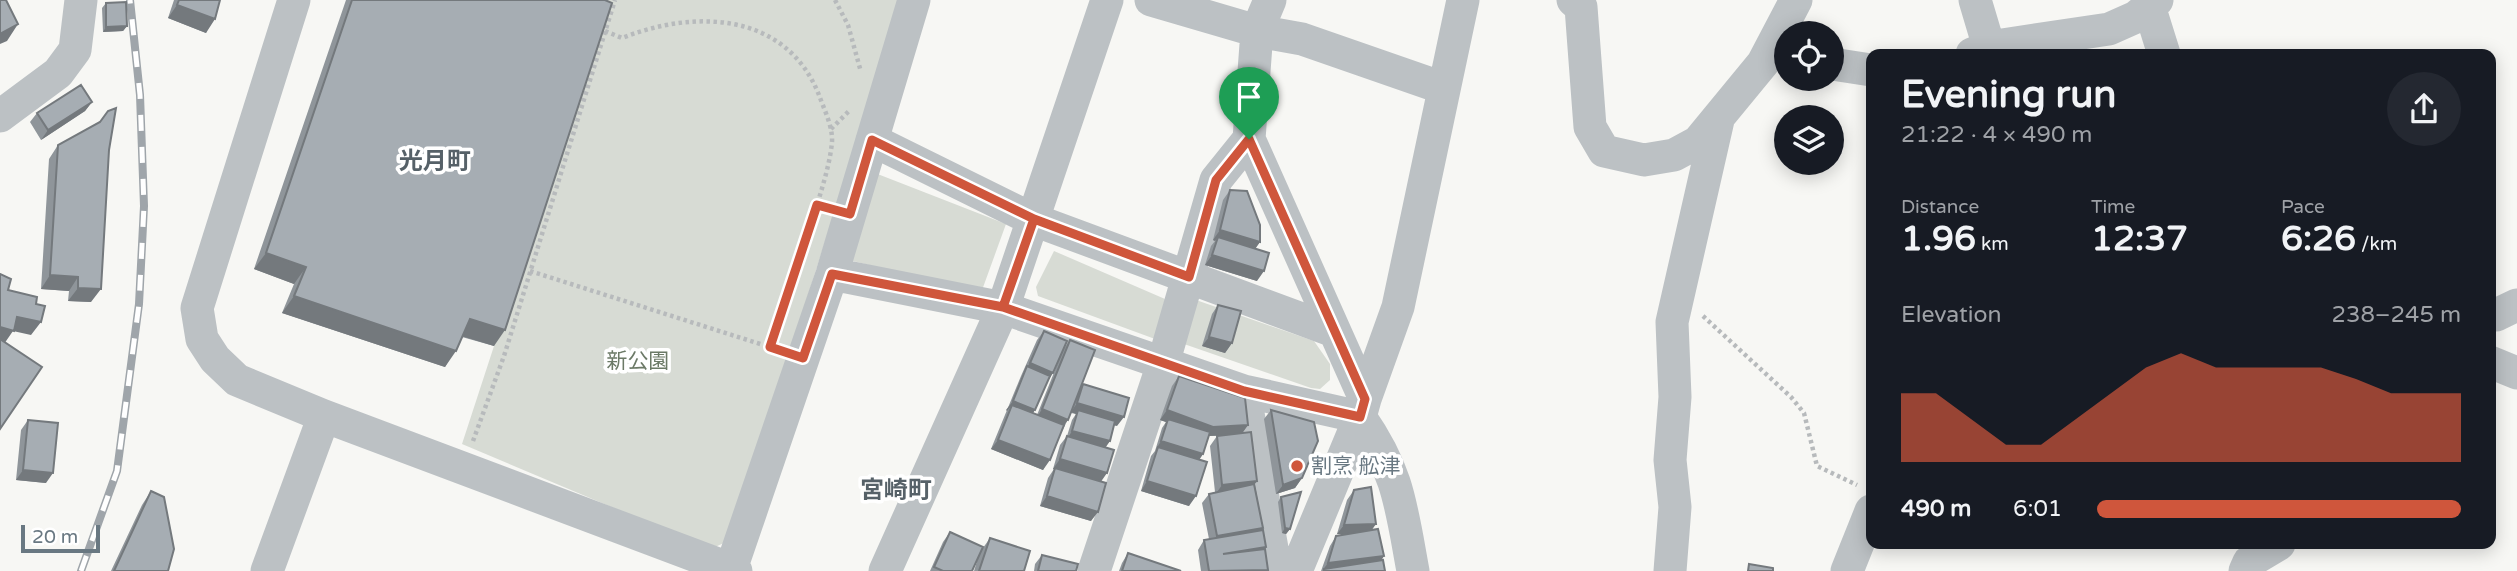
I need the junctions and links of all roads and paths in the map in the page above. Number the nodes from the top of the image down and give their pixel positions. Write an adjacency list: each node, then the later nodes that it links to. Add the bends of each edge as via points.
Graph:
1 (81, 0): 25 (street, via 75,50 58,74)
2 (295, 0): 47 (street, via 197,308 202,339 237,380)
3 (615, 0): 16 (path)
4 (835, 0): 24 (path, via 860,60 863,97)
5 (914, 0): 24 (street)
6 (1107, 0): 31 (street)
7 (1151, 0): 15 (street)
8 (1270, 0): 15 (street)
9 (1463, 0): 23 (street)
10 (1573, 0): 26 (street, via 1581,7 1590,127 1604,151 1644,160 1674,155 1698,142)
11 (1796, 0): 14 (street)
12 (1975, 0): 17 (street)
13 (2153, 3): 18 (street, via 2109,29); 19 (street)
14 (1789, 21)
15 (1257, 30): 23 (street, via 1302,39); 27 (street)
16 (605, 31): 29 (path, via 622,38 693,20 717,22 770,35 793,52 814,81 832,140); 32 (path)
17 (1981, 49)
18 (1993, 49)
19 (2163, 49)
20 (1774, 63): 26 (street)
21 (1844, 66): 22 (street)
22 (1866, 69)
23 (1443, 88): 46 (street, via 1398,307)
24 (883, 104): 28 (street)
25 (0, 116)
26 (1718, 120): 57 (street, via 1672,322 1675,397 1670,460 1675,507)
27 (1249, 139): 34 (street, via 1216,180); 39 (street)
28 (872, 140): 30 (street); 31 (street)
29 (817, 205): 30 (path); 40 (path)
30 (850, 214): 33 (street)
31 (1034, 219): 34 (street); 36 (street)
32 (530, 271): 40 (path); 48 (path)
33 (832, 274): 36 (street); 41 (street)
34 (1189, 277): 39 (street); 42 (street)
35 (2517, 305): 38 (street)
36 (1003, 307): 42 (street); 52 (street)
37 (1698, 312): 49 (path, via 1804,413 1817,466)
38 (2496, 315)
39 (1334, 331): 46 (street)
40 (770, 347): 41 (path)
41 (803, 358): 51 (street)
42 (1163, 364): 45 (street); 53 (street)
43 (2496, 364): 44 (street)
44 (2517, 373)
45 (1244, 391): 46 (street); 54 (street)
46 (1362, 408): 55 (street); 56 (street, via 1397,482)
47 (324, 416): 48 (street); 50 (street)
48 (463, 468): 51 (street)
49 (1865, 499): 58 (street)
50 (274, 569)
51 (733, 570)
52 (885, 571)
53 (1094, 571)
54 (1276, 571)
55 (1296, 571)
56 (1413, 571)
57 (1670, 571)
58 (1847, 571)

